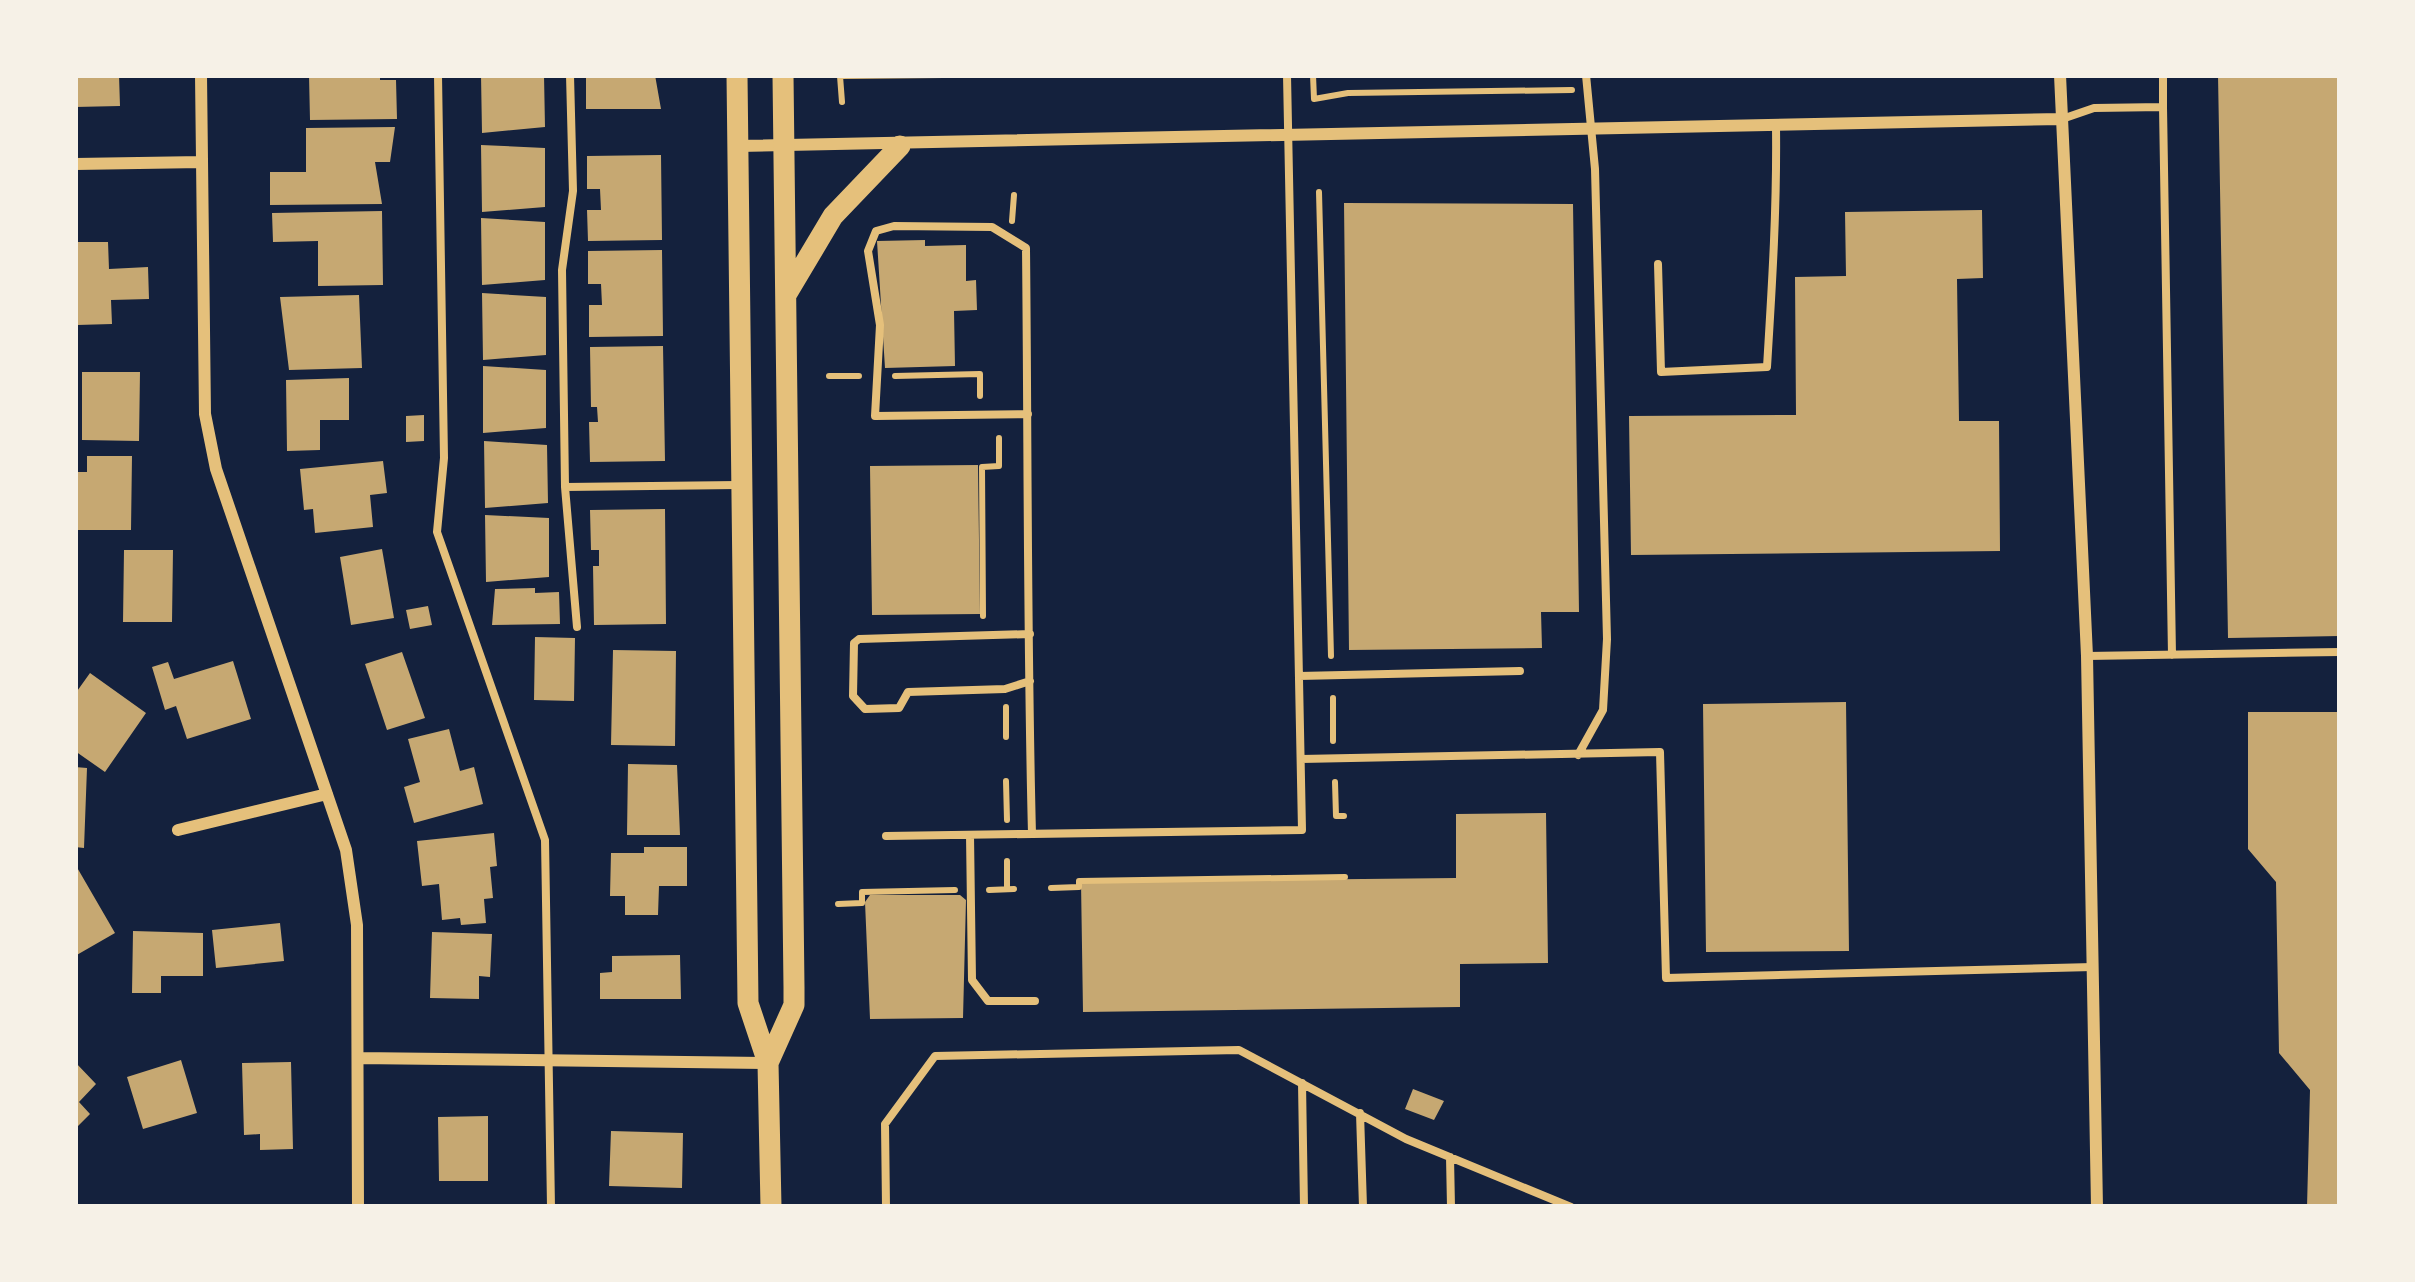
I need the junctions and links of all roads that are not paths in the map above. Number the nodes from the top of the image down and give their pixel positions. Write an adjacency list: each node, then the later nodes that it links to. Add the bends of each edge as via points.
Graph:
1 (201, 75): 18 (street)
2 (438, 75): 43 (lane, via 444,458 436,532 545,840)
3 (570, 75): 24 (lane)
4 (736, 75): 16 (main road)
5 (783, 75): 15 (main road)
6 (1287, 75): 14 (lane)
7 (1586, 75): 13 (lane)
8 (2060, 75): 11 (street)
9 (2163, 75): 10 (lane)
10 (2163, 107): 11 (lane, via 2094,108); 28 (lane)
11 (2062, 119): 12 (street); 29 (street)
12 (1776, 126): 13 (street); 20 (lane, via 1767,367 1660,372)
13 (1589, 131): 14 (street); 33 (lane, via 1607,639 1603,710)
14 (1287, 139): 17 (street); 31 (lane)
15 (785, 145): 16 (street); 17 (street); 21 (main road)
16 (738, 146): 23 (main road)
17 (900, 146): 21 (main road, via 833,216)
18 (202, 162): 19 (street); 35 (street, via 206,414 216,469)
19 (75, 164)
20 (1658, 264)
21 (785, 296): 44 (main road, via 794,1005)
22 (1028, 414): 22 (lane, via 1026,248 992,227 876,231 868,251 880,325 875,416); 26 (lane)
23 (741, 485): 24 (lane); 44 (main road, via 748,1003)
24 (565, 487): 25 (lane)
25 (577, 627)
26 (1030, 634): 32 (lane); 32 (lane, via 859,638 853,696 859,706 899,708 908,692)
27 (2340, 652): 28 (lane)
28 (2172, 655): 29 (lane)
29 (2087, 656): 40 (street)
30 (1520, 671): 31 (lane)
31 (1299, 676): 34 (lane)
32 (1031, 681): 37 (lane)
33 (1578, 755): 34 (lane); 40 (lane, via 1660,752 1666,978)
34 (1301, 759): 37 (lane, via 1302,830)
35 (327, 794): 36 (street); 42 (street, via 346,850 357,925)
36 (178, 830)
37 (1032, 834): 38 (lane)
38 (970, 835): 39 (lane); 41 (lane, via 973,980 988,1001)
39 (886, 836)
40 (2093, 968): 58 (street)
41 (1035, 1001)
42 (358, 1058): 43 (street); 49 (street)
43 (549, 1059): 44 (street); 50 (lane)
44 (769, 1063): 51 (main road)
45 (1302, 1083): 46 (lane); 52 (lane, via 1239,1050 935,1056 885,1124); 53 (lane)
46 (1360, 1112): 47 (lane); 54 (lane)
47 (1450, 1157): 48 (lane); 55 (lane)
48 (1538, 1193): 56 (lane); 57 (lane)
49 (358, 1207)
50 (551, 1207)
51 (771, 1207)
52 (886, 1207)
53 (1304, 1207)
54 (1363, 1207)
55 (1451, 1207)
56 (1538, 1207)
57 (1571, 1207)
58 (2097, 1207)

